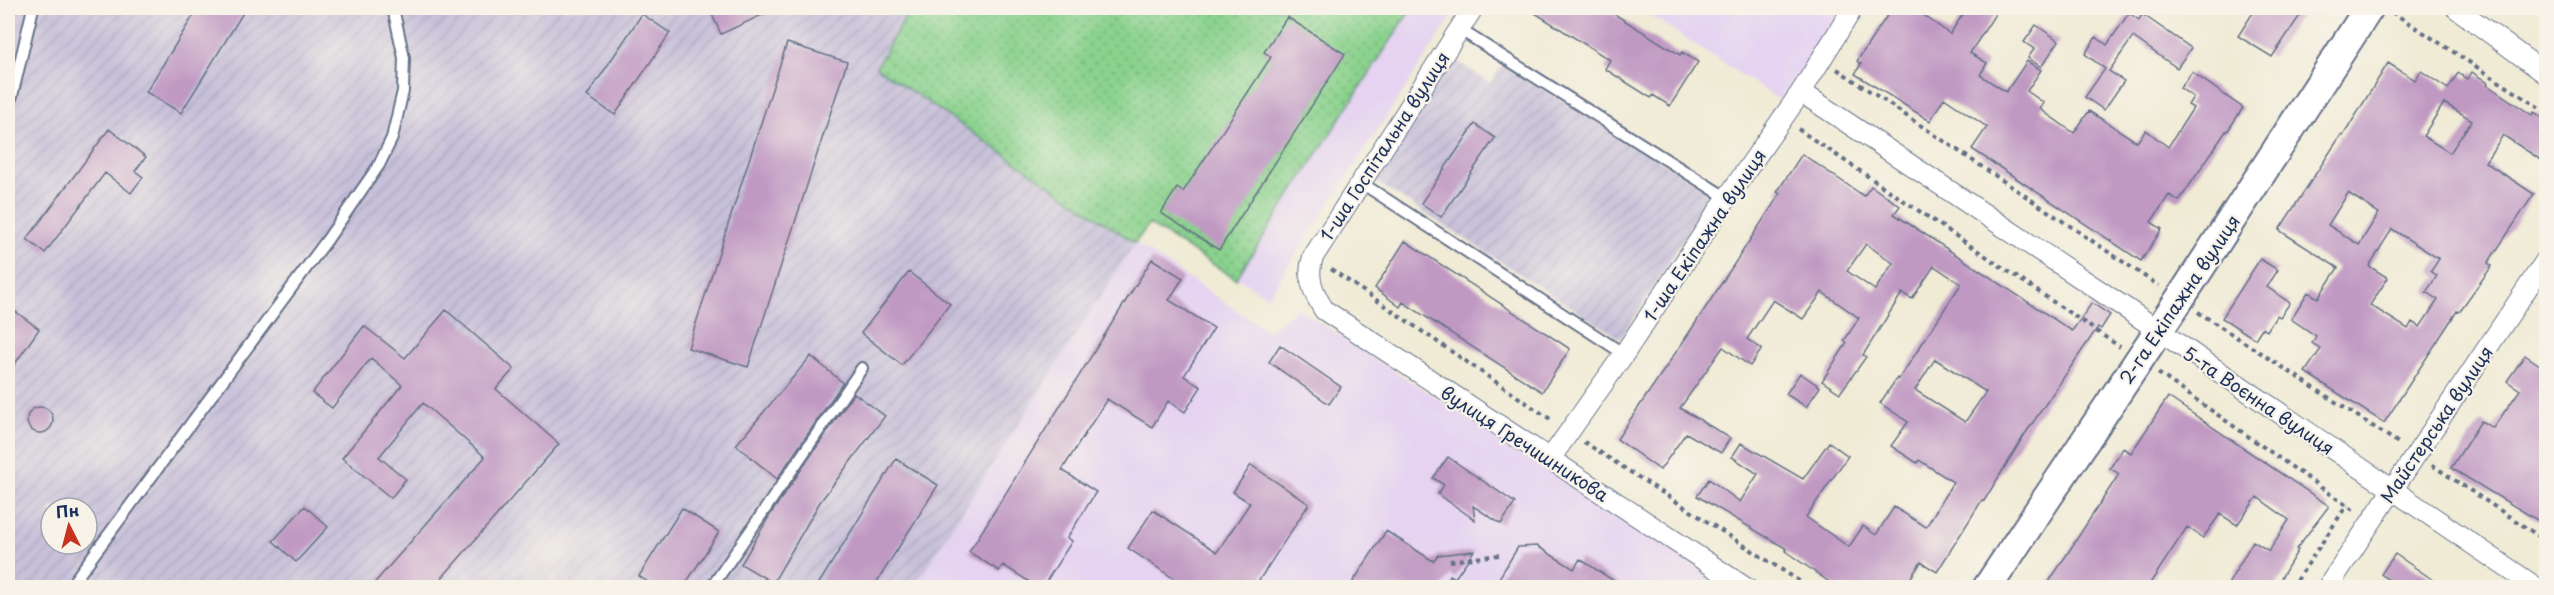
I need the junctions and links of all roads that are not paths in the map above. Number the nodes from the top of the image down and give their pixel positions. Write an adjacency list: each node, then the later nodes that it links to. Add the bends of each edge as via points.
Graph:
1 (33, 8): 10 (lane)
2 (393, 8): 20 (lane, via 404,58 403,91 392,138 378,165 327,240)
3 (1473, 8): 7 (street, 1-ша Госпітальна вулиця)
4 (1853, 8): 9 (street, 1-ша Екіпажна вулиця)
5 (2369, 8): 15 (street, 2-га Екіпажна вулиця)
6 (2456, 8): 8 (street)
7 (1459, 29): 11 (street, 1-ша Госпітальна вулиця); 12 (lane)
8 (2547, 74)
9 (1801, 92): 12 (street, 1-ша Екіпажна вулиця); 15 (street, 5-та Воєнна вулиця)
10 (8, 104)
11 (1360, 182): 14 (street, 1-ша Госпітальна вулиця, via 1313,257 1309,268); 16 (lane)
12 (1727, 198): 16 (street, 1-ша Екіпажна вулиця)
13 (2547, 260): 19 (street, Майстерська вулиця)
14 (1312, 290): 18 (street, вулиця Гречишникова, via 1324,310)
15 (2159, 331): 19 (street, 5-та Воєнна вулиця); 23 (street, 2-га Екіпажна вулиця)
16 (1624, 354): 18 (street, 1-ша Екіпажна вулиця)
17 (862, 368): 21 (lane)
18 (1550, 459): 22 (street, вулиця Гречишникова)
19 (2391, 490): 24 (street, Майстерська вулиця); 25 (street, 5-та Воєнна вулиця)
20 (69, 588)
21 (711, 588)
22 (1746, 588)
23 (1987, 588)
24 (2327, 588)
25 (2537, 588)

